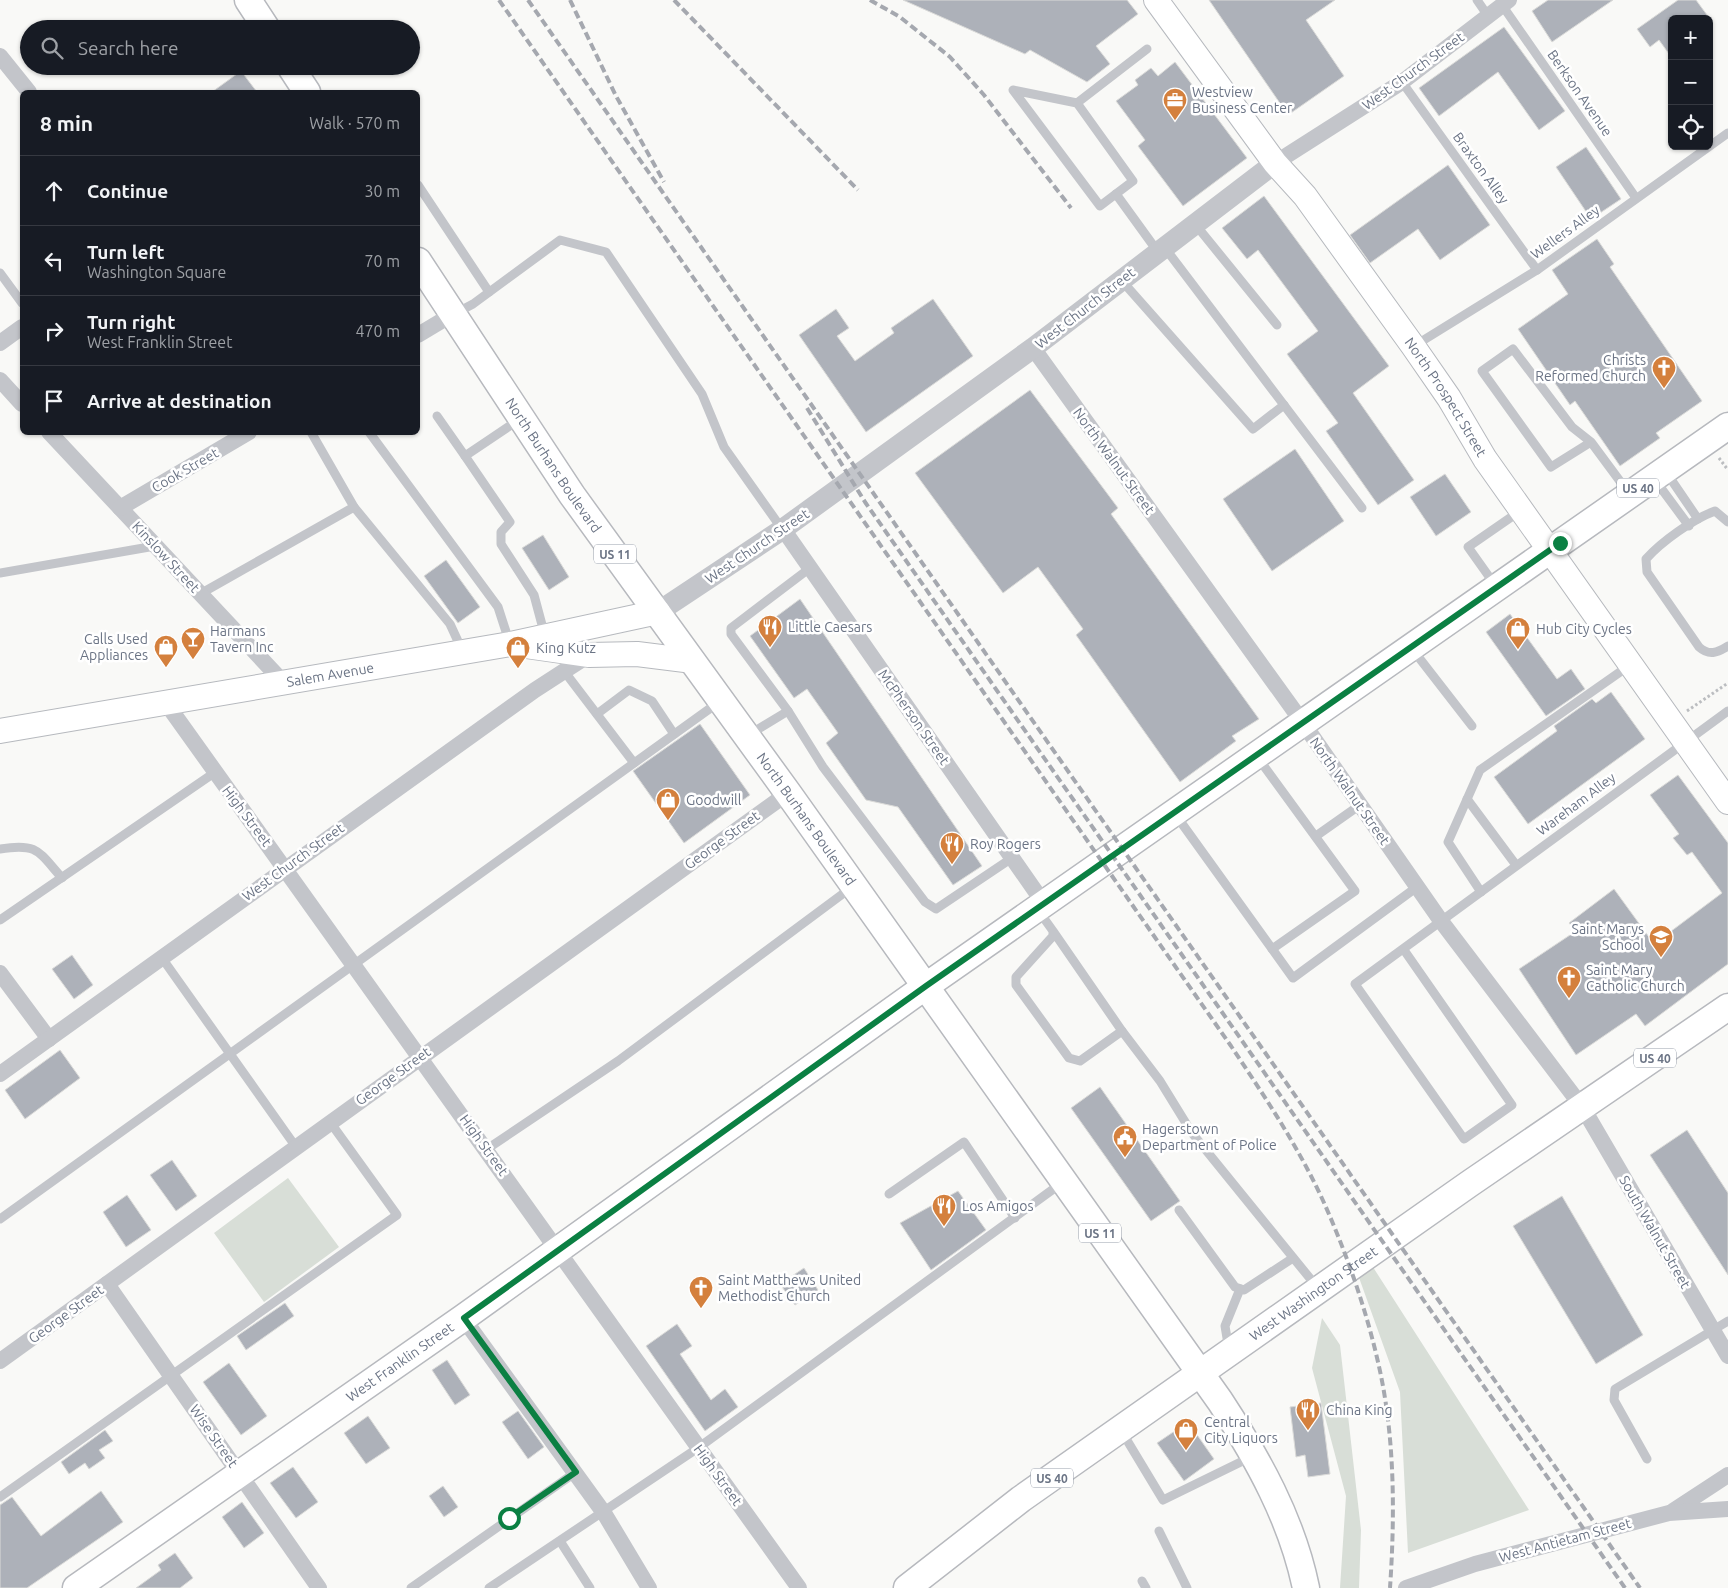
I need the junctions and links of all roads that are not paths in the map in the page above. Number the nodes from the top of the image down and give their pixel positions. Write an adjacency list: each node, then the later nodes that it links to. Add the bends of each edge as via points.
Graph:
1 (248, 0): 6 (main road)
2 (1156, 0): 15 (main road, North Prospect Street)
3 (1477, 0): 5 (lane)
4 (1506, 2): 5 (street, West Church Street); 18 (lane, Berkson Avenue)
5 (1488, 16): 10 (street, West Church Street)
6 (261, 20)
7 (1147, 49): 13 (lane)
8 (0, 56): 11 (street)
9 (296, 75): 12 (main road)
10 (1402, 82): 15 (street, West Church Street); 21 (lane, Braxton Alley)
11 (27, 90)
12 (306, 90)
13 (1077, 103): 17 (lane, via 1133,181); 17 (lane, via 1013,90 1100,206)
14 (1728, 133): 18 (lane, Wellers Alley)
15 (1275, 163): 19 (street, West Church Street); 32 (main road, North Prospect Street, via 1305,196)
16 (420, 188): 25 (lane)
17 (1116, 194): 20 (lane)
18 (1636, 198): 21 (lane, Wellers Alley)
19 (1195, 224): 20 (street, West Church Street); 28 (lane)
20 (1162, 250): 24 (street, West Church Street); 36 (lane)
21 (1537, 270): 32 (lane, Wellers Alley)
22 (421, 272): 27 (main road, North Burhans Boulevard / US 11)
23 (0, 273): 26 (lane)
24 (1121, 280): 33 (street, West Church Street); 36 (lane, via 1252,429)
25 (489, 292): 27 (lane); 55 (lane, via 560,240 606,252 702,394 724,447)
26 (20, 300)
27 (453, 314): 30 (street); 38 (main road, North Burhans Boulevard / US 11)
28 (1277, 325)
29 (20, 328): 31 (street)
30 (420, 334)
31 (0, 343)
32 (1414, 346): 51 (main road, North Prospect Street)
33 (1033, 348): 55 (street, West Church Street); 78 (street, North Walnut Street)
34 (0, 380): 35 (street)
35 (20, 402)
36 (1284, 405): 50 (lane)
37 (437, 416): 45 (lane)
38 (520, 419): 45 (lane); 62 (main road, North Burhans Boulevard / US 11)
39 (1728, 426): 46 (main road, West Franklin Street / US 40)
40 (52, 435): 49 (street, Kinslow Street)
41 (244, 435): 49 (street, Cook Street)
42 (314, 435): 48 (lane)
43 (371, 435): 64 (lane, via 498,607)
44 (1591, 442): 44 (lane, via 1572,427 1513,349 1482,371 1551,467); 47 (lane)
45 (465, 456): 63 (lane, via 510,522 501,532 501,544 534,595)
46 (1659, 474): 47 (main road, West Franklin Street / US 40); 52 (lane); 54 (lane)
47 (1630, 494): 57 (main road, West Franklin Street / US 40)
48 (354, 507): 61 (lane); 67 (lane, via 450,624)
49 (120, 508): 56 (street, Kinslow Street)
50 (1362, 508)
51 (1520, 510): 57 (main road, North Prospect Street); 60 (lane, via 1468,547)
52 (1698, 519): 53 (lane, via 1715,511); 54 (lane)
53 (1728, 522)
54 (1689, 526): 65 (lane, via 1653,552 1646,560 1647,572 1699,647 1705,652 1718,653)
55 (782, 529): 58 (street, McPherson Street); 62 (street, West Church Street)
56 (155, 546): 59 (lane); 61 (street, Kinslow Street)
57 (1548, 551): 60 (main road, West Franklin Street / US 40); 70 (main road, North Prospect Street)
58 (810, 568): 76 (lane, via 731,628 731,634); 94 (street, McPherson Street)
59 (0, 573)
60 (1497, 587): 66 (main road, West Franklin Street / US 40)
61 (200, 594): 72 (street, Kinslow Street)
62 (658, 612): 63 (main road, Salem Avenue); 69 (main road, North Burhans Boulevard / US 11)
63 (545, 636): 64 (main road, Salem Avenue)
64 (510, 644): 67 (main road, Salem Avenue); 68 (main road)
65 (1728, 646)
66 (1411, 648): 78 (main road, West Franklin Street / US 40); 79 (lane)
67 (463, 652): 72 (main road, Salem Avenue)
68 (589, 655): 69 (main road, via 637,654); 71 (street, West Church Street)
69 (693, 661): 73 (main road, North Burhans Boulevard / US 11)
70 (1630, 665): 83 (main road, North Prospect Street); 88 (lane, via 1480,770)
71 (564, 671): 77 (lane); 96 (street, West Church Street)
72 (283, 682): 74 (main road, Salem Avenue)
73 (721, 700): 81 (lane); 82 (main road, North Burhans Boulevard / US 11)
74 (166, 703): 80 (main road, Salem Avenue); 86 (street, High Street)
75 (1728, 710): 83 (lane, Wareham Alley)
76 (788, 712): 82 (lane); 94 (lane, via 823,766 925,902 936,909)
77 (597, 714): 81 (lane, via 629,690 652,701); 85 (lane)
78 (1303, 723): 84 (main road, West Franklin Street / US 40); 90 (street, North Walnut Street)
79 (1472, 726)
80 (0, 731)
81 (674, 734): 85 (lane)
82 (747, 736): 87 (main road, North Burhans Boulevard / US 11)
83 (1684, 741): 89 (main road, North Prospect Street); 95 (lane, Wareham Alley)
84 (1257, 756): 91 (main road, West Franklin Street / US 40); 92 (lane)
85 (634, 763): 108 (lane)
86 (214, 773): 96 (street, High Street); 97 (lane)
87 (788, 792): 98 (main road, North Burhans Boulevard / US 11); 115 (street, George Street)
88 (1467, 799): 95 (lane); 100 (lane, via 1448,842)
89 (1728, 802)
90 (1360, 805): 92 (lane); 99 (street, North Walnut Street)
91 (1175, 813): 101 (main road, West Franklin Street / US 40); 105 (lane)
92 (1316, 836): 105 (lane, via 1355,891)
93 (0, 849): 97 (lane, via 22,845 31,847 40,852)
94 (1012, 858): 101 (street, McPherson Street)
95 (1516, 865): 100 (lane, Wareham Alley)
96 (285, 868): 107 (street, West Church Street); 108 (street, High Street)
97 (62, 878): 102 (lane)
98 (854, 885): 110 (main road, North Burhans Boulevard / US 11); 120 (lane, via 618,1061)
99 (1417, 887): 103 (street, North Walnut Street); 105 (lane, via 1293,978)
100 (1481, 892): 103 (lane, Wareham Alley)
101 (1041, 907): 104 (lane); 110 (main road, West Franklin Street / US 40)
102 (0, 920)
103 (1441, 921): 106 (lane, Wareham Alley); 117 (street, North Walnut Street)
104 (1053, 931): 112 (lane); 112 (lane, via 1050,941 1016,977 1016,985 1069,1058 1080,1061)
105 (1272, 949)
106 (1404, 950): 106 (lane, Wareham Alley, via 1356,984 1464,1139 1512,1105)
107 (162, 958): 113 (street, West Church Street); 114 (lane)
108 (353, 964): 114 (lane); 115 (street, High Street)
109 (0, 972): 113 (street)
110 (926, 986): 121 (main road, North Burhans Boulevard / US 11); 126 (main road, West Franklin Street / US 40)
111 (1728, 1007): 117 (main road, West Washington Street / US 40)
112 (1122, 1031): 127 (lane, via 1160,1081 1192,1132)
113 (49, 1039): 116 (street, West Church Street)
114 (230, 1055): 119 (lane); 125 (lane)
115 (419, 1056): 118 (street, George Street); 120 (street, High Street)
116 (0, 1074)
117 (1582, 1108): 130 (main road, West Washington Street / US 40); 133 (street, South Walnut Street)
118 (330, 1122): 119 (street, George Street); 138 (lane, via 397,1215)
119 (296, 1147): 128 (street, George Street)
120 (487, 1149): 126 (street, High Street)
121 (1064, 1182): 124 (lane); 137 (main road, North Burhans Boulevard / US 11)
122 (889, 1194): 124 (lane, via 964,1142)
123 (1179, 1210): 129 (lane)
124 (1015, 1218): 140 (lane)
125 (0, 1219)
126 (558, 1250): 131 (main road, West Franklin Street / US 40); 140 (street, High Street)
127 (1293, 1258): 129 (lane, via 1244,1290); 130 (lane)
128 (107, 1284): 136 (street, George Street); 138 (street, Wise Street)
129 (1240, 1289): 134 (lane, via 1225,1326)
130 (1319, 1290): 134 (main road, West Washington Street / US 40)
131 (464, 1318): 143 (street); 144 (main road, West Franklin Street / US 40)
132 (1728, 1321): 133 (lane)
133 (1712, 1329): 135 (street, South Walnut Street); 142 (lane, via 1615,1389 1614,1400)
134 (1230, 1352): 137 (main road, West Washington Street / US 40)
135 (1728, 1356)
136 (0, 1361)
137 (1200, 1374): 139 (main road, West Washington Street / US 40); 141 (main road, US 11)
138 (172, 1375): 144 (street, Wise Street); 146 (lane)
139 (1121, 1429): 141 (lane, via 1163,1500); 159 (main road, West Washington Street / US 40, via 997,1517)
140 (698, 1448): 148 (lane); 158 (street, High Street)
141 (1255, 1454): 161 (main road, US 11, via 1283,1515)
142 (1647, 1459)
143 (576, 1472): 148 (street); 154 (lane)
144 (240, 1473): 152 (main road, West Franklin Street / US 40); 153 (street, Wise Street)
145 (1728, 1475): 149 (street)
146 (0, 1497)
147 (1728, 1509): 149 (street, West Antietam Street)
148 (604, 1513): 151 (lane); 157 (street)
149 (1669, 1513): 162 (street, West Antietam Street, via 1475,1564)
150 (1159, 1531): 160 (lane)
151 (560, 1541): 155 (lane); 156 (lane)
152 (76, 1588)
153 (319, 1588)
154 (411, 1588)
155 (489, 1588)
156 (590, 1588)
157 (649, 1588)
158 (800, 1588)
159 (907, 1588)
160 (1187, 1588)
161 (1306, 1588)
162 (1406, 1588)

